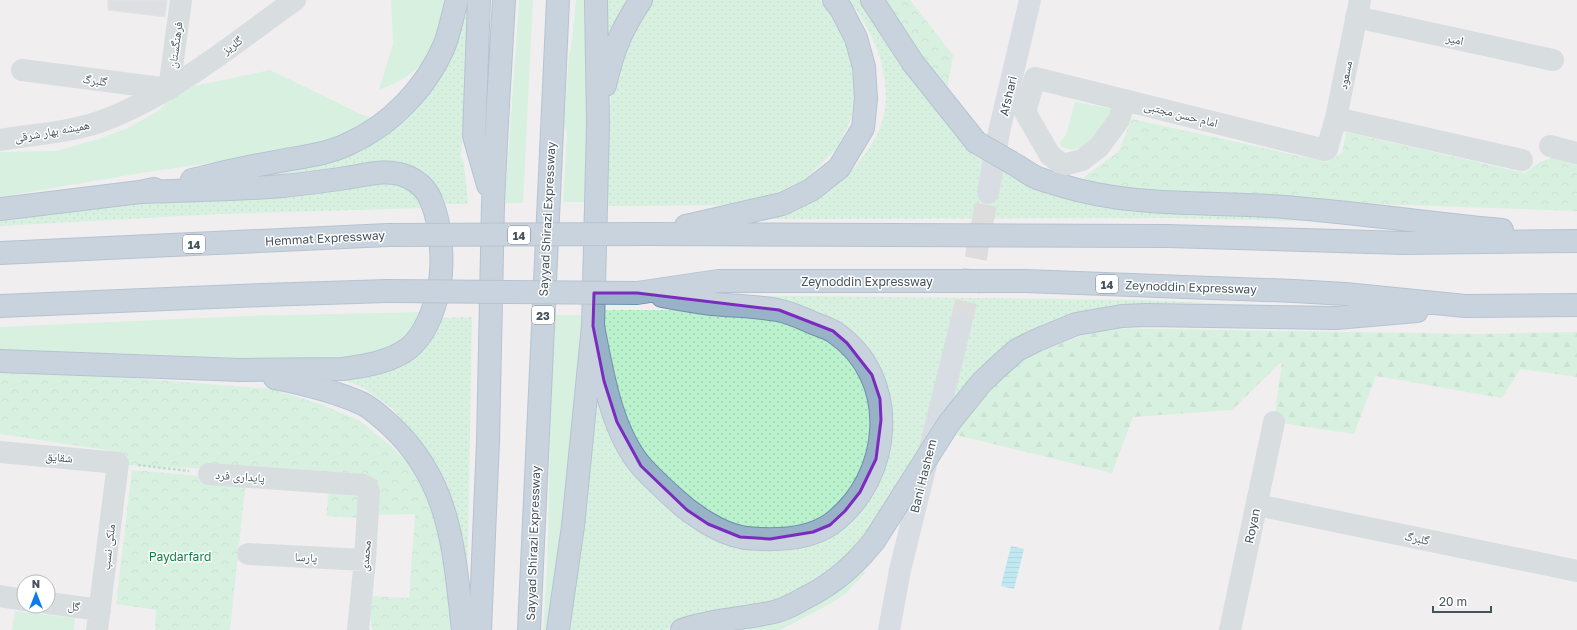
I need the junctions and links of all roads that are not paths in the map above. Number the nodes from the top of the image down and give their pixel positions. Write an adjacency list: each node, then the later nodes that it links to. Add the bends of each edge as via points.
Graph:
1 (181, 0): 15 (street, فرهنگستان)
2 (295, 0): 15 (street, گلریز)
3 (457, 0): 24 (highway, via 445,43 434,66 406,104 371,132 348,145 318,154)
4 (479, 0): 26 (highway, via 474,136)
5 (504, 0): 26 (highway)
6 (558, 0): 56 (highway, Sayyad Shirazi Expressway / 23)
7 (596, 0): 18 (highway)
8 (641, 0): 18 (highway, via 616,45 605,84)
9 (834, 0): 28 (highway, via 856,38 864,67 866,99 863,128 839,168 811,190 782,204)
10 (872, 0): 29 (highway, bridge, via 913,63 976,142 1037,178 1086,193 1120,198 1320,210)
11 (1030, 0): 25 (main road, Afshari, via 999,132)
12 (1358, 8): 13 (street, امیر); 17 (street, مسعود)
13 (1554, 60)
14 (22, 70): 15 (street, گلبرگ)
15 (169, 89): 19 (street, همیشه بهار شرقی, via 110,118 77,129)
16 (1125, 100): 16 (street, امام حسن مجتبی, via 1035,78 1025,112 1050,155 1063,165 1082,160 1100,147 1119,120); 21 (street, امام حسن مجتبی)
17 (1336, 118): 21 (street, مسعود); 23 (street)
18 (598, 124): 37 (highway)
19 (0, 140)
20 (1550, 146): 22 (street)
21 (1327, 149)
22 (1577, 152)
23 (1522, 160)
24 (140, 192): 27 (highway); 39 (highway, via 281,186 386,172 408,177 426,190 439,230 440,285 429,319 410,347 398,355 359,367)
25 (988, 193)
26 (494, 204): 55 (highway)
27 (0, 209)
28 (650, 234): 30 (highway, 14, via 1167,236 1404,243); 31 (highway, Hemmat Expressway / 14, bridge, via 388,235)
29 (1577, 238)
30 (1577, 242)
31 (0, 253)
32 (637, 293): 34 (highway, 14, bridge, via 387,291); 35 (highway, Zeynoddin Expressway / 14, via 718,281 1026,281 1316,292); 37 (highway, via 778,310 834,331 862,358 872,375 880,400 881,441 876,459 860,492 830,525 797,537 740,537 708,524 687,510 641,466 625,439 604,381)
33 (1577, 305): 35 (highway, Zeynoddin Expressway / 14)
34 (0, 306)
35 (1465, 306): 58 (highway, bridge, via 1336,318 1122,316 1076,324 1037,340 1017,350 982,382 949,423 874,541 862,556 833,582 792,605 771,613 720,620)
36 (961, 323): 59 (main road, Bani Hashem, via 900,570)
37 (593, 326): 57 (highway, via 572,526)
38 (0, 361): 39 (highway)
39 (241, 370): 54 (highway, via 312,386 364,404 405,439 428,470 442,504 454,552)
40 (1274, 422): 45 (street, Royan)
41 (0, 452): 42 (street, شقایق)
42 (118, 463): 52 (street, ملکی نسب)
43 (209, 474): 44 (street, پایداری فرد)
44 (363, 485): 47 (street, محمدی, via 370,492)
45 (1257, 505): 48 (street, گلبرگ); 60 (street, Royan)
46 (248, 554): 47 (street, پارسا)
47 (365, 560): 53 (street, محمدی)
48 (1577, 571)
49 (0, 596): 50 (street)
50 (16, 599)
51 (56, 606): 52 (street, گل)
52 (99, 620)
53 (358, 630)
54 (463, 630)
55 (480, 630)
56 (529, 630)
57 (558, 630)
58 (682, 630)
59 (889, 630)
60 (1230, 630)

